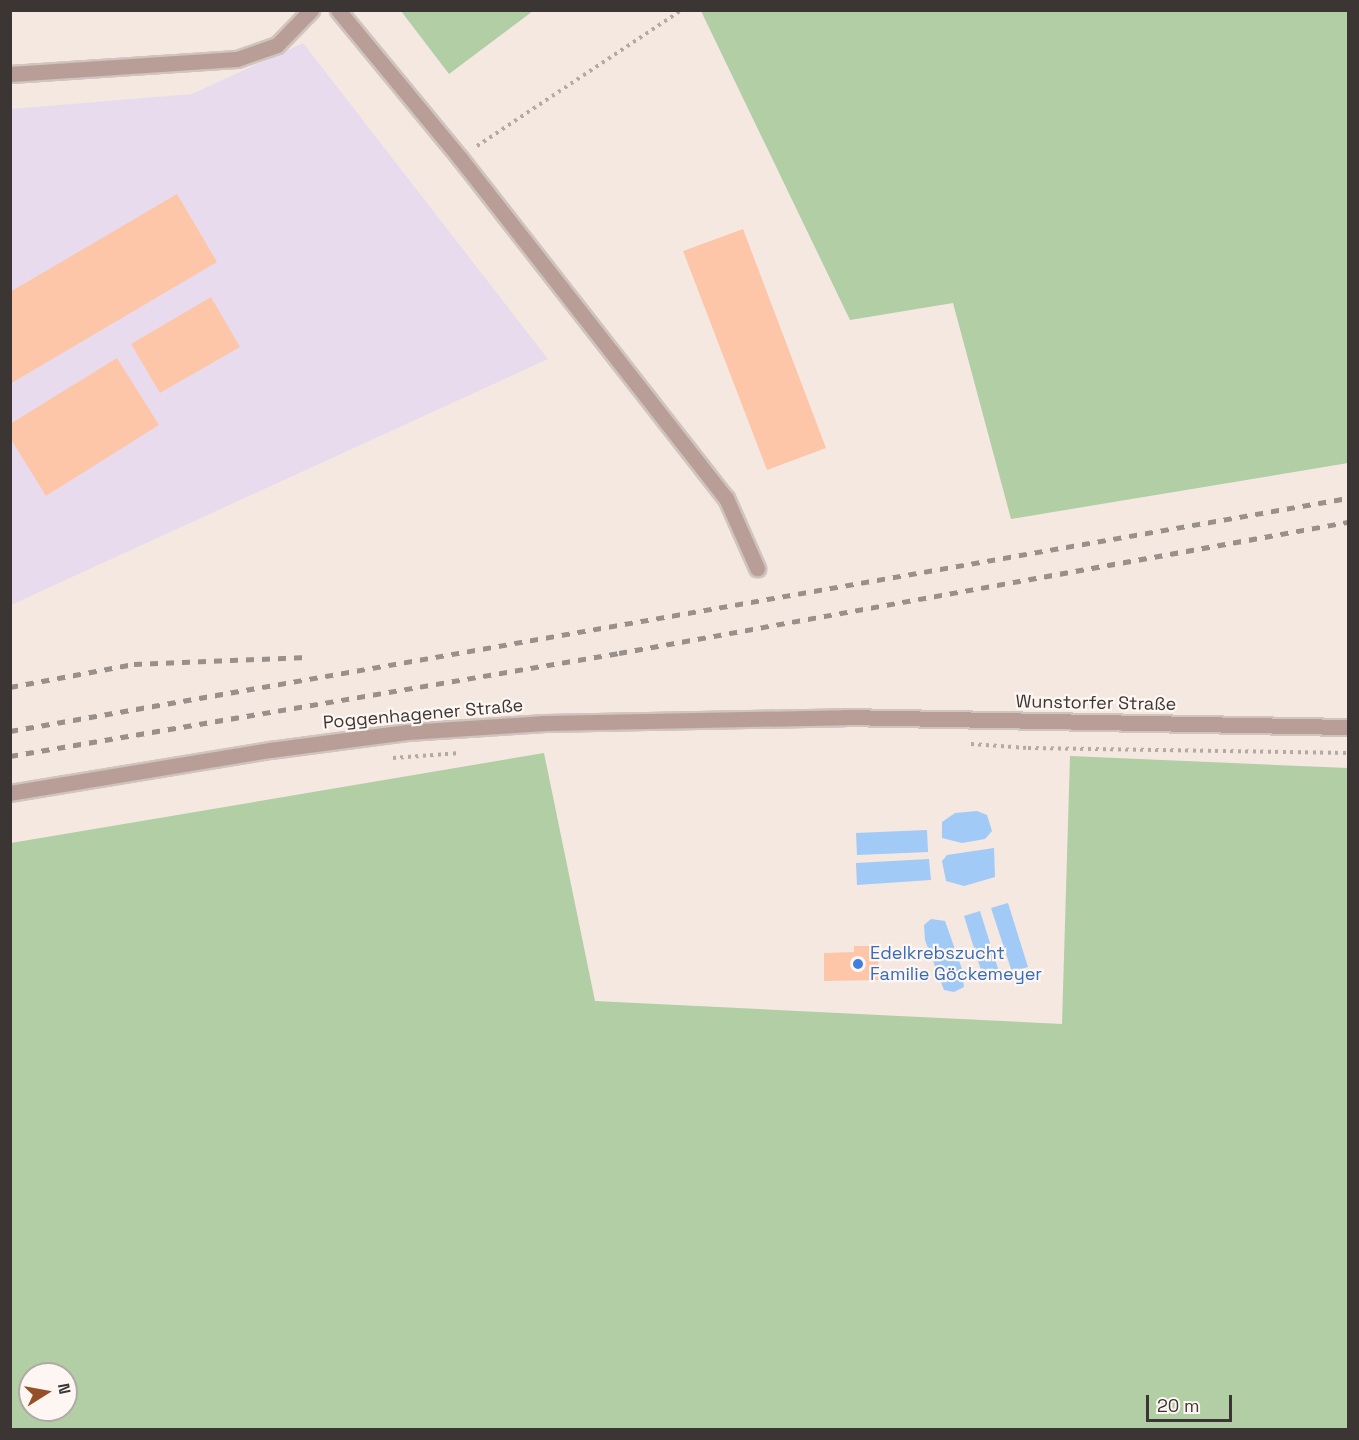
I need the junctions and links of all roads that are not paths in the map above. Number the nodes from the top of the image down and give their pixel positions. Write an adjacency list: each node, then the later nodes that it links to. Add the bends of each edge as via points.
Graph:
1 (311, 10): 3 (street, via 277,45 237,59)
2 (338, 10): 4 (street, via 460,158 726,498)
3 (10, 74)
4 (757, 568)
5 (844, 717): 6 (street, Wunstorfer Straße); 7 (street, Poggenhagener Straße, via 545,723 407,732 270,750)
6 (1348, 727)
7 (10, 794)

